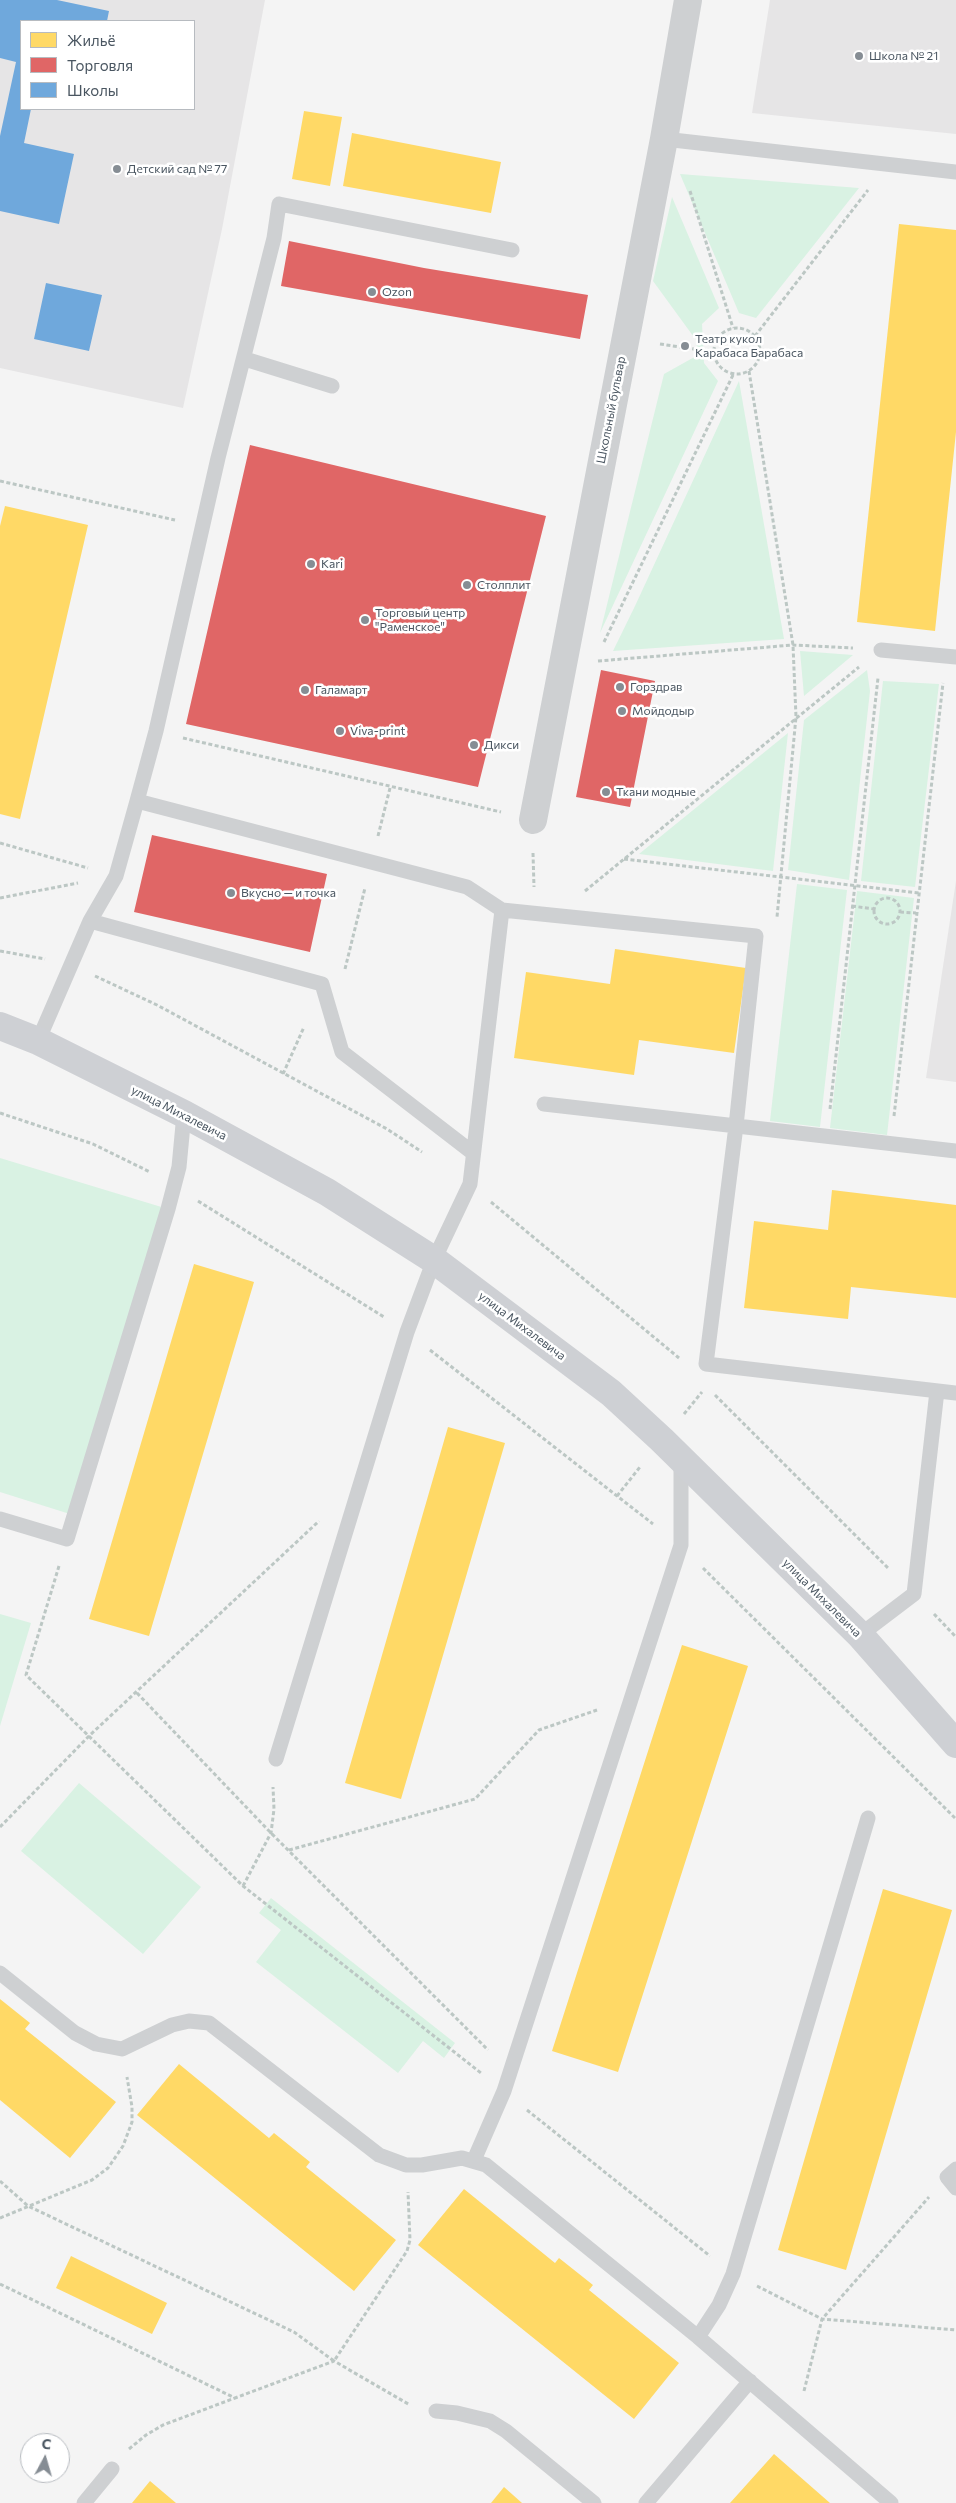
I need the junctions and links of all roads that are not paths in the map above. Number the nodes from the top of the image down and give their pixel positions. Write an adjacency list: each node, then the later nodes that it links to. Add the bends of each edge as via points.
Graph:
1 (688, 0): 2 (street, Школьный бульвар)
2 (669, 140): 3 (lane); 10 (street, Школьный бульвар, via 625,339)
3 (956, 172)
4 (512, 250): 5 (lane, via 279,204)
5 (245, 358): 6 (lane); 9 (lane, via 218,458)
6 (332, 386)
7 (881, 650): 8 (lane)
8 (951, 657)
9 (137, 801): 11 (lane, via 466,887); 12 (lane, via 116,876)
10 (533, 820)
11 (502, 910): 17 (lane, via 756,936); 19 (lane)
12 (90, 921): 14 (lane); 19 (lane, via 322,984 342,1052)
13 (0, 1026): 14 (main road, улица Михалевича)
14 (38, 1041): 16 (main road, улица Михалевича)
15 (544, 1104): 17 (lane)
16 (184, 1114): 20 (main road, улица Михалевича, via 327,1192); 24 (lane, via 174,1186 66,1539)
17 (736, 1126): 18 (lane); 21 (lane, via 706,1364)
18 (956, 1151)
19 (473, 1153): 20 (lane, via 470,1184)
20 (434, 1260): 23 (main road, улица Михалевича, via 611,1393); 27 (lane, via 406,1332)
21 (937, 1391): 22 (lane); 25 (lane, via 914,1594)
22 (956, 1393)
23 (681, 1459): 25 (main road, улица Михалевича); 30 (lane, via 681,1545 504,2091)
24 (0, 1519)
25 (860, 1635): 26 (main road, улица Михалевича)
26 (956, 1744)
27 (276, 1759)
28 (868, 1818): 31 (lane, via 732,2274 719,2305)
29 (0, 1974): 30 (lane, via 85,2040 109,2048 122,2049 177,2024 199,2020 209,2023 378,2156 406,2165 462,2158)
30 (474, 2160): 31 (lane, via 496,2172)
31 (698, 2336): 32 (lane)
32 (750, 2381): 37 (lane); 38 (lane)
33 (436, 2411): 36 (lane, via 490,2421)
34 (112, 2469): 35 (lane)
35 (84, 2503)
36 (594, 2503)
37 (646, 2503)
38 (891, 2503)

